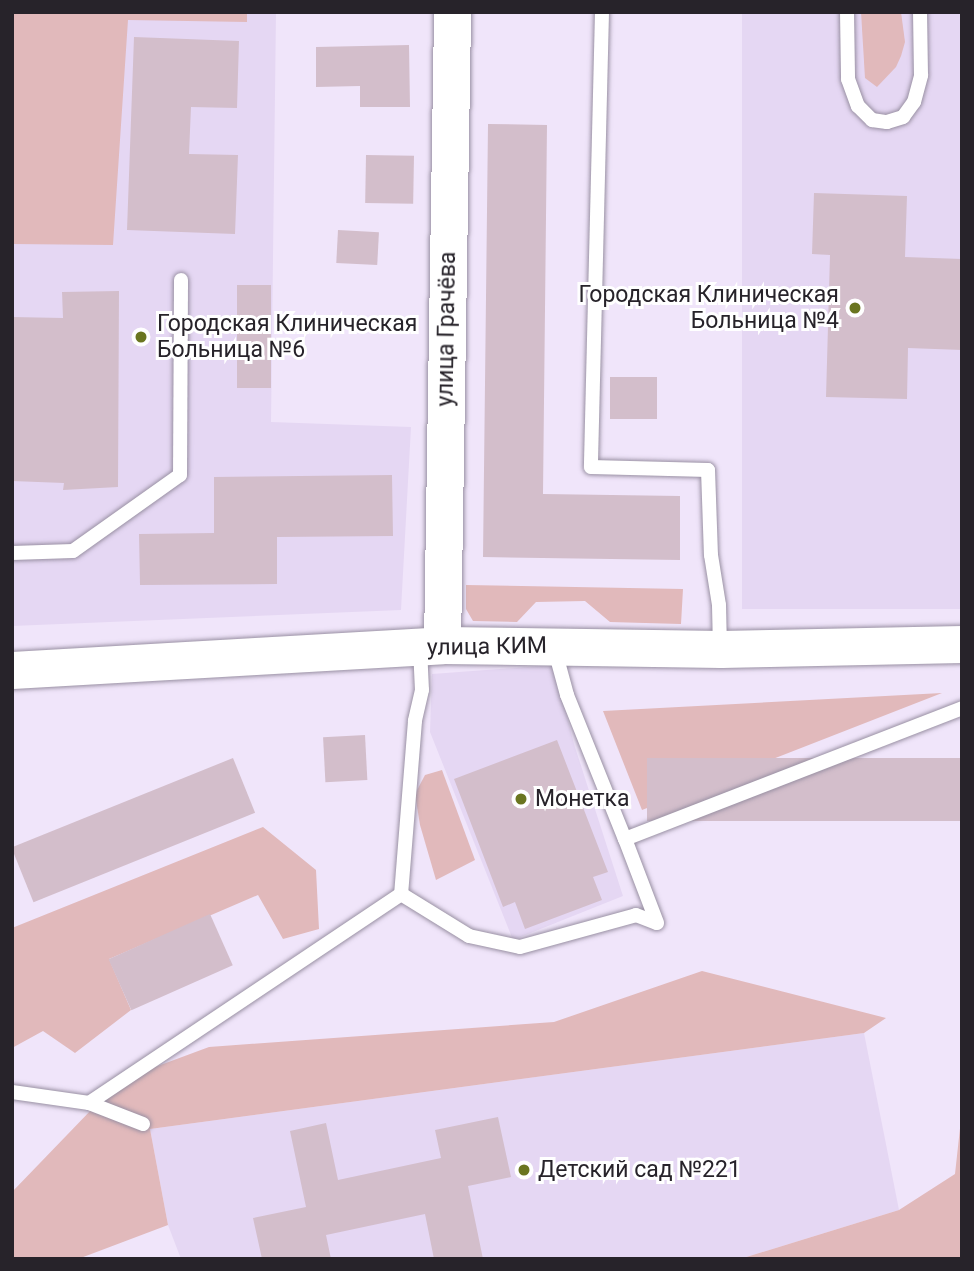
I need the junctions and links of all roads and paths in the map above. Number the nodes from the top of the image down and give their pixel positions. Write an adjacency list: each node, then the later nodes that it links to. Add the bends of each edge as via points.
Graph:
1 (452, 12): 9 (street, улица Грачёва)
2 (602, 12): 10 (lane, via 591,467 708,470)
3 (847, 12): 4 (lane, via 848,79 858,106 872,120 887,122 903,117 914,102 921,75)
4 (920, 12)
5 (180, 280): 6 (lane, via 180,475 74,551)
6 (12, 553)
7 (962, 644): 10 (street, улица КИМ)
8 (554, 645): 9 (street, улица КИМ); 10 (street, улица КИМ); 13 (lane, via 567,695)
9 (431, 646): 11 (street, улица КИМ); 14 (lane, via 415,721)
10 (720, 649)
11 (12, 670)
12 (962, 708): 13 (lane)
13 (625, 839): 14 (lane, via 657,923 636,915 520,947 469,936)
14 (401, 894): 16 (lane)
15 (12, 1092): 16 (lane)
16 (89, 1103): 17 (lane)
17 (143, 1124)

